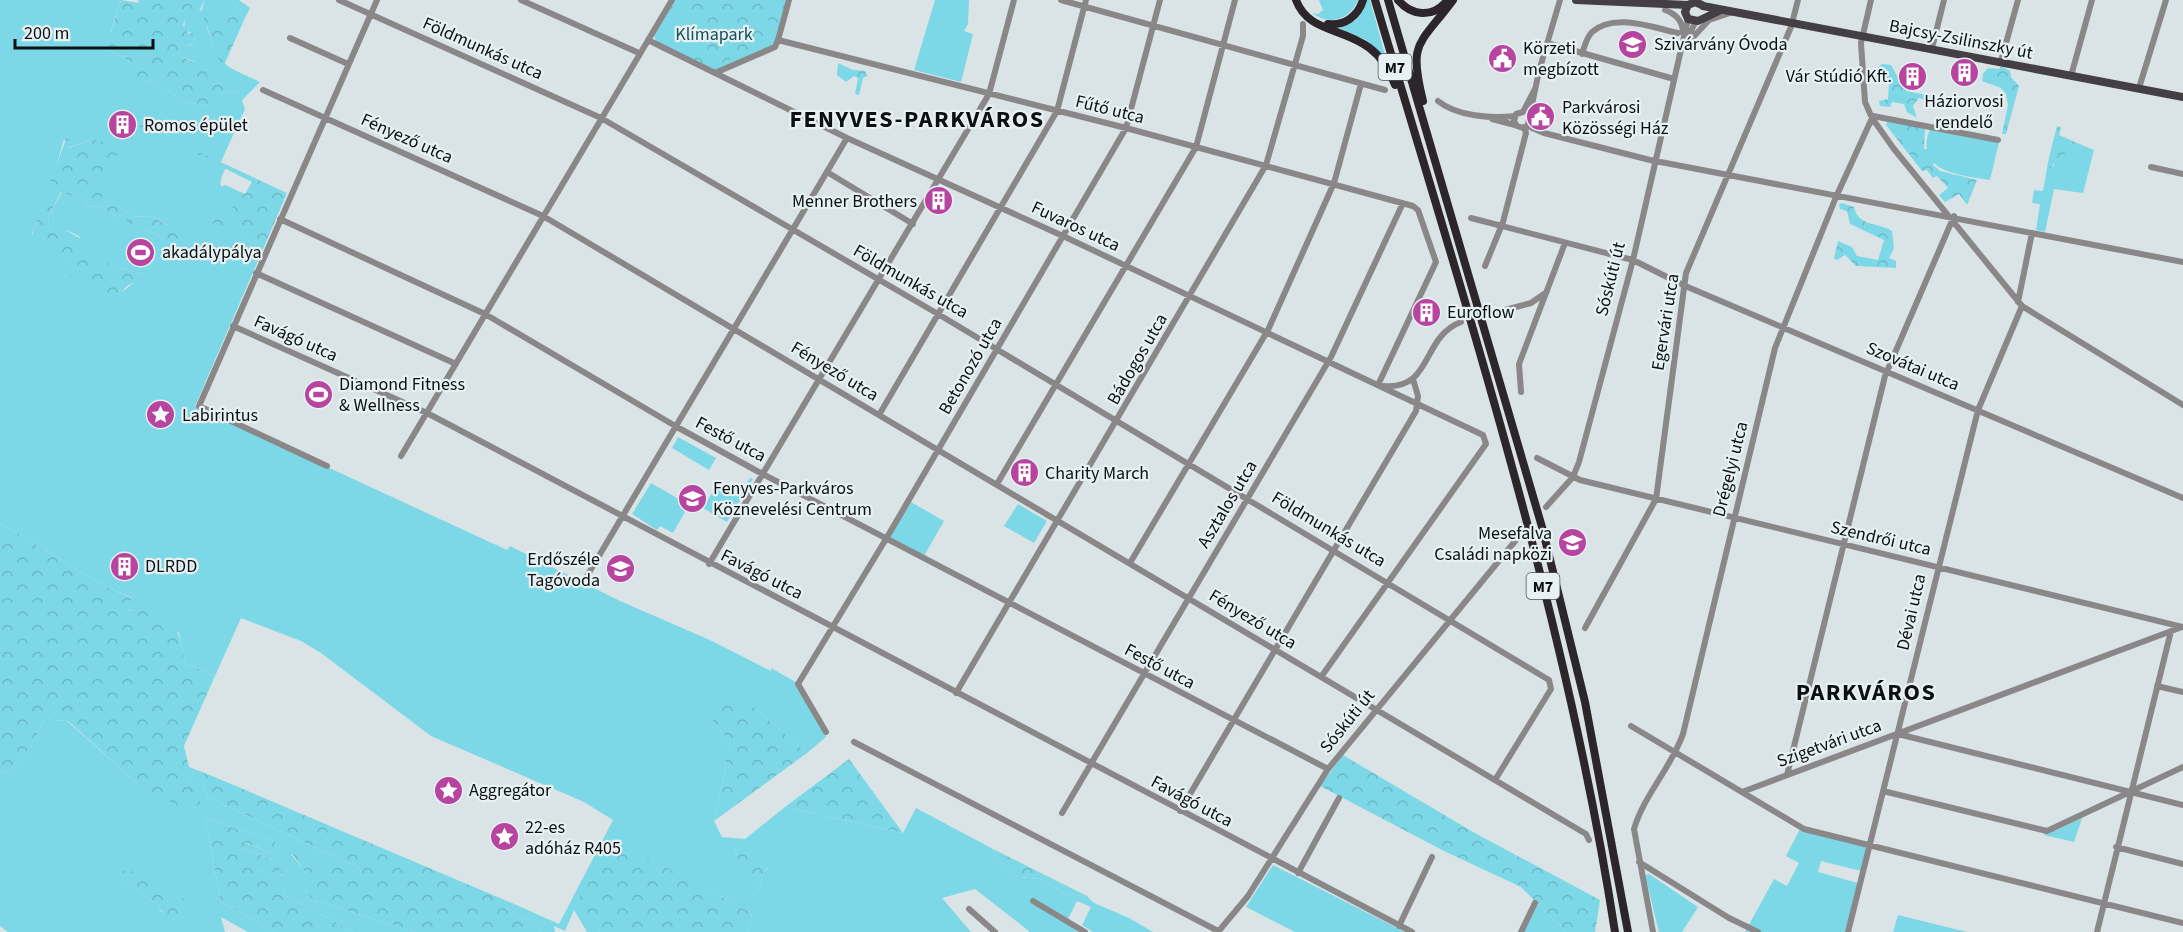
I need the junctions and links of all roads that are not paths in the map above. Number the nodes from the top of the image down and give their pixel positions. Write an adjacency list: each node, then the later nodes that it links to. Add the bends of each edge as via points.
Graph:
1 (339, 0): 30 (street, Földmunkás utca)
2 (377, 0): 30 (street)
3 (521, 0): 44 (street)
4 (672, 0): 38 (street)
5 (789, 0): 39 (street)
6 (1014, 0): 57 (street)
7 (1060, 0): 26 (street)
8 (1160, 0): 33 (street, Betonozó utca)
9 (1235, 0): 41 (street)
10 (1298, 0): 11 (highway, via 1308,15 1331,25 1355,16); 71 (highway, via 1302,13 1312,21 1355,37 1381,57)
11 (1363, 0)
12 (1375, 0): 71 (highway, M7)
13 (1388, 0): 67 (highway, M7)
14 (1398, 0): 15 (highway, via 1411,11 1427,14)
15 (1448, 0)
16 (1453, 0): 67 (highway, via 1416,52)
17 (1560, 0): 40 (street)
18 (1576, 0): 25 (main road)
19 (1798, 0): 32 (street, Egervári utca)
20 (1871, 0): 36 (street)
21 (1944, 0): 42 (street)
22 (2018, 0): 46 (street)
23 (2092, 0): 50 (street)
24 (2166, 0): 54 (street)
25 (1641, 2): 27 (main road, Bajcsy-Zsilinszky út); 28 (main road)
26 (1086, 3): 33 (street); 60 (street)
27 (1696, 3): 29 (main road, Bajcsy-Zsilinszky út); 31 (main road); 31 (main road)
28 (1665, 10): 31 (main road); 43 (street, via 1681,22)
29 (1733, 12): 31 (main road, Bajcsy-Zsilinszky út, via 1715,11); 32 (main road, Bajcsy-Zsilinszky út); 43 (street, via 1709,20)
30 (371, 14): 47 (street); 65 (street, Földmunkás utca)
31 (1693, 18): 43 (street, Sóskúti út)
32 (1792, 23): 36 (main road, Bajcsy-Zsilinszky út); 80 (street, Egervári utca)
33 (1153, 24): 41 (street); 70 (street, Betonozó utca)
34 (1303, 24): 48 (street, Bádogos utca)
35 (1678, 33): 45 (street, via 1624,23 1606,24 1592,32)
36 (1862, 36): 42 (main road, Bajcsy-Zsilinszky út); 66 (street, via 1863,90)
37 (291, 38): 47 (street)
38 (648, 40): 44 (street); 49 (street, Fuvaros utca)
39 (778, 40): 49 (street, via 776,47); 57 (street, Fűtő utca)
40 (1547, 42): 45 (street); 52 (street)
41 (1224, 44): 48 (street); 74 (street)
42 (1932, 48): 46 (main road, Bajcsy-Zsilinszky út)
43 (1683, 49): 51 (street, Sóskúti út)
44 (639, 53): 65 (street)
45 (1582, 54): 51 (street)
46 (2001, 61): 50 (main road, Bajcsy-Zsilinszky út)
47 (348, 64): 64 (street)
48 (1296, 64): 53 (street); 76 (street, Bádogos utca)
49 (715, 73): 72 (street, Fuvaros utca)
50 (2072, 76): 54 (main road, Bajcsy-Zsilinszky út)
51 (1674, 79): 75 (street, Sóskúti út)
52 (1538, 83): 61 (street); 68 (street)
53 (1361, 84): 56 (street); 82 (street)
54 (2139, 88): 58 (main road, Bajcsy-Zsilinszky út)
55 (263, 90): 64 (street, Fényező utca)
56 (1385, 90)
57 (989, 94): 60 (street, Fűtő utca); 81 (street)
58 (2183, 97)
59 (1438, 101): 62 (street)
60 (1057, 111): 70 (street, Fűtő utca); 85 (street)
61 (1522, 112): 63 (street); 68 (street)
62 (1486, 116): 63 (street); 69 (street)
63 (1515, 116): 69 (street)
64 (324, 118): 86 (street, Fényező utca); 89 (street)
65 (601, 118): 86 (street); 92 (street, Földmunkás utca)
66 (1872, 118): 73 (street); 83 (street, Drégelyi utca); 87 (street)
67 (1424, 122): 206 (highway, M7, via 1566,622 1608,813)
68 (1526, 124): 69 (street); 75 (street, via 1544,133); 91 (street)
69 (1515, 125)
70 (1126, 128): 74 (street, Fűtő utca); 94 (street, Betonozó utca)
71 (1413, 130): 205 (highway, M7, via 1556,636 1590,786)
72 (847, 138): 78 (street); 81 (street, Fuvaros utca)
73 (1998, 140)
74 (1196, 147): 76 (street, Fűtő utca); 99 (street)
75 (1656, 161): 80 (street); 96 (street, Sóskúti út)
76 (1266, 165): 82 (street, Fűtő utca); 104 (street, Bádogos utca)
77 (2151, 167): 79 (street)
78 (827, 172): 90 (street); 92 (street)
79 (2183, 174)
80 (1729, 176): 83 (street); 102 (street, Egervári utca)
81 (940, 180): 85 (street, Fuvaros utca); 90 (street)
82 (1334, 183): 84 (street, Fűtő utca); 113 (street)
83 (1836, 197): 87 (street); 111 (street, Drégelyi utca)
84 (1403, 202): 115 (street, Asztalos utca); 121 (street, via 1418,210 1436,259)
85 (1002, 208): 94 (street, Fuvaros utca); 107 (street)
86 (543, 216): 106 (street); 112 (street, Fényező utca)
87 (1952, 217): 93 (street); 105 (street); 117 (street)
88 (1471, 218): 91 (street)
89 (280, 219): 100 (street); 106 (street, Festő utca)
90 (913, 224): 101 (street)
91 (1502, 226): 95 (street); 98 (street)
92 (794, 230): 101 (street, Földmunkás utca); 112 (street)
93 (2032, 233): 97 (street); 105 (street, Dévai utca)
94 (1063, 236): 99 (street, Fuvaros utca); 114 (street, Betonozó utca)
95 (1565, 243): 96 (street); 103 (street)
96 (1632, 260): 102 (street, Szovátai utca); 136 (street, Sóskúti út)
97 (2183, 262)
98 (1485, 266)
99 (1126, 267): 104 (street, Fuvaros utca); 120 (street)
100 (256, 273): 110 (street); 116 (street)
101 (880, 280): 107 (street, Földmunkás utca); 119 (street)
102 (1683, 285): 111 (street, Szovátai utca); 140 (street, Egervári utca)
103 (1545, 293): 108 (street, via 1531,303); 122 (street, via 1519,364)
104 (1191, 297): 113 (street, Fuvaros utca); 128 (street, Bádogos utca)
105 (2020, 304): 124 (street); 125 (street, Dévai utca)
106 (485, 314): 116 (street); 129 (street, Festő utca)
107 (938, 314): 114 (street, Földmunkás utca); 127 (street)
108 (1486, 315)
109 (1461, 321): 118 (street, via 1439,335)
110 (233, 326): 126 (street, Favágó utca); 134 (street, via 199,406)
111 (1782, 326): 117 (street, Szovátai utca); 143 (street, Drégelyi utca)
112 (734, 329): 119 (street, Fényező utca); 129 (street)
113 (1267, 333): 115 (street, Fuvaros utca); 133 (street)
114 (997, 349): 120 (street, Földmunkás utca); 130 (street, Betonozó utca)
115 (1329, 361): 121 (street, Fuvaros utca); 139 (street, Asztalos utca)
116 (456, 364): 126 (street)
117 (1887, 371): 125 (street, Szovátai utca); 147 (street)
118 (1413, 379): 121 (street, via 1397,386); 123 (street)
119 (820, 380): 127 (street, Fényező utca); 135 (street)
120 (1055, 385): 128 (street, Földmunkás utca); 137 (street)
121 (1378, 385): 123 (street, Fuvaros utca)
122 (1521, 392)
123 (1418, 403): 148 (street); 153 (street, Fuvaros utca, via 1483,435 1486,444)
124 (2183, 405)
125 (1978, 410): 138 (street, Szovátai utca); 151 (street, Dévai utca)
126 (427, 413): 131 (street); 142 (street, Favágó utca)
127 (879, 415): 130 (street, Fényező utca)
128 (1117, 422): 133 (street, Földmunkás utca); 144 (street, Bádogos utca)
129 (677, 427): 135 (street, Festő utca); 142 (street)
130 (938, 451): 137 (street, Fényező utca); 145 (street, Betonozó utca)
131 (401, 456)
132 (1537, 458): 136 (street)
133 (1189, 464): 139 (street, Földmunkás utca); 149 (street)
134 (327, 466)
135 (764, 475): 145 (street, Festő utca); 150 (street)
136 (1573, 477): 140 (street, Szendrői utca); 141 (street, Sóskúti út)
137 (997, 484): 144 (street, Fényező utca)
138 (2183, 498)
139 (1248, 499): 148 (street, Földmunkás utca); 154 (street, Asztalos utca)
140 (1656, 499): 143 (street, Szendrői utca); 159 (street, Egervári utca)
141 (1546, 507)
142 (623, 517): 150 (street, Favágó utca); 152 (street)
143 (1734, 518): 147 (street, Szendrői utca); 173 (street, Drégelyi utca)
144 (1058, 521): 149 (street, Fényező utca); 155 (street, Bádogos utca)
145 (886, 540): 155 (street, Festő utca); 158 (street, Betonozó utca)
146 (1516, 540): 156 (street, Sóskúti út)
147 (1842, 544): 151 (street, Szendrői utca); 177 (street)
148 (1334, 550): 153 (street, Földmunkás utca); 161 (street)
149 (1130, 563): 154 (street, Fényező utca)
150 (710, 564): 158 (street, Favágó utca)
151 (1938, 566): 157 (street, Szendrői utca); 171 (street, Dévai utca)
152 (587, 576)
153 (1388, 582): 156 (street, Földmunkás utca); 163 (street)
154 (1189, 598): 161 (street, Fényező utca); 162 (street, Asztalos utca)
155 (1009, 603): 162 (street, Festő utca); 166 (street, Bádogos utca)
156 (1450, 619): 167 (street, Sóskúti út); 178 (street, via 1549,680 1551,689)
157 (2183, 627): 160 (street, Szigetvári utca)
158 (832, 628): 166 (street, Favágó utca); 170 (street, Betonozó utca, via 798,684)
159 (1585, 628)
160 (2171, 631): 164 (street); 171 (street, Szigetvári utca)
161 (1275, 650): 163 (street, Fényező utca); 168 (street)
162 (1145, 674): 168 (street, Festő utca); 174 (street, Asztalos utca)
163 (1321, 677): 167 (street, Fényező utca)
164 (2157, 686): 165 (street); 181 (street)
165 (2183, 692)
166 (956, 693): 174 (street, Favágó utca)
167 (1375, 709): 176 (street, Sóskúti út); 178 (street, Fényező utca)
168 (1233, 721): 176 (street, Festő utca); 184 (street)
169 (1631, 726): 173 (street)
170 (826, 732)
171 (1898, 734): 177 (street, Szigetvári utca); 179 (street, Dévai utca); 181 (street)
172 (854, 742): 202 (street)
173 (1676, 754): 180 (street); 191 (street, Drégelyi utca, via 1634,829)
174 (1090, 763): 184 (street, Favágó utca); 185 (street, Asztalos utca)
175 (2183, 767): 181 (street)
176 (1328, 769): 190 (street, Sóskúti út)
177 (1787, 775): 180 (street, Szigetvári utca)
178 (1495, 780): 186 (street, Fényező utca, via 1586,834)
179 (1883, 791): 181 (street, via 2042,831 2055,829); 187 (street, Dévai utca)
180 (1742, 792): 187 (street, via 1804,829)
181 (2131, 792): 183 (street); 188 (street)
182 (1339, 798): 193 (street)
183 (2183, 806)
184 (1180, 811): 190 (street, Favágó utca)
185 (1062, 813)
186 (1589, 840)
187 (1869, 846): 196 (street); 209 (street, Dévai utca)
188 (2116, 847): 192 (street); 196 (street)
189 (1431, 857): 199 (street)
190 (1272, 860): 193 (street, Favágó utca); 202 (street, Sóskúti út)
191 (1639, 862): 207 (street); 208 (street)
192 (2183, 864)
193 (1298, 873): 199 (street, Favágó utca)
194 (1034, 901): 201 (street)
195 (1535, 903): 204 (street)
196 (2103, 904): 198 (street); 210 (street)
197 (969, 909): 200 (street)
198 (2183, 923)
199 (1399, 926): 203 (street, Favágó utca)
200 (995, 932)
201 (1085, 932)
202 (1218, 932)
203 (1412, 932)
204 (1521, 932)
205 (1615, 932)
206 (1628, 932)
207 (1653, 932)
208 (1758, 932)
209 (1848, 932)
210 (2097, 932)

